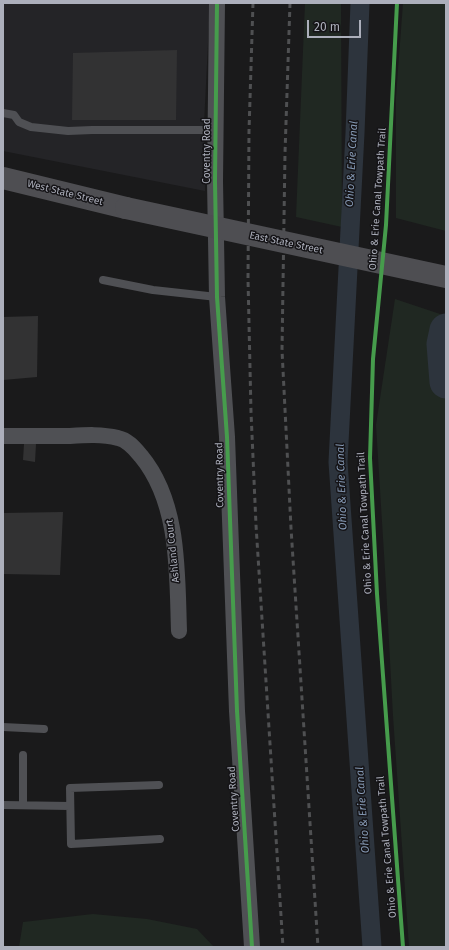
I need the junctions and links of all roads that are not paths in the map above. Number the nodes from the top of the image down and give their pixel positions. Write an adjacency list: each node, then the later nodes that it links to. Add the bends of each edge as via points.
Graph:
1 (217, 3): 3 (street, Coventry Road)
2 (3, 113): 3 (lane, via 14,115 19,122 31,127 68,131)
3 (215, 130): 8 (street, Coventry Road)
4 (3, 178): 5 (main road, West State Street)
5 (126, 208): 6 (main road, East State Street, bridge)
6 (446, 277)
7 (103, 280): 8 (lane, via 153,290)
8 (217, 297): 19 (street, Coventry Road, via 227,437 237,711)
9 (3, 436): 10 (street, Ashland Court, via 99,435 125,440 136,450 158,482 171,521)
10 (179, 631)
11 (3, 727): 12 (lane)
12 (44, 729)
13 (23, 755): 16 (lane)
14 (159, 785): 17 (lane, via 70,788)
15 (3, 805): 16 (lane)
16 (23, 805): 17 (lane)
17 (70, 806): 18 (lane, via 71,844)
18 (160, 838)
19 (252, 947)

